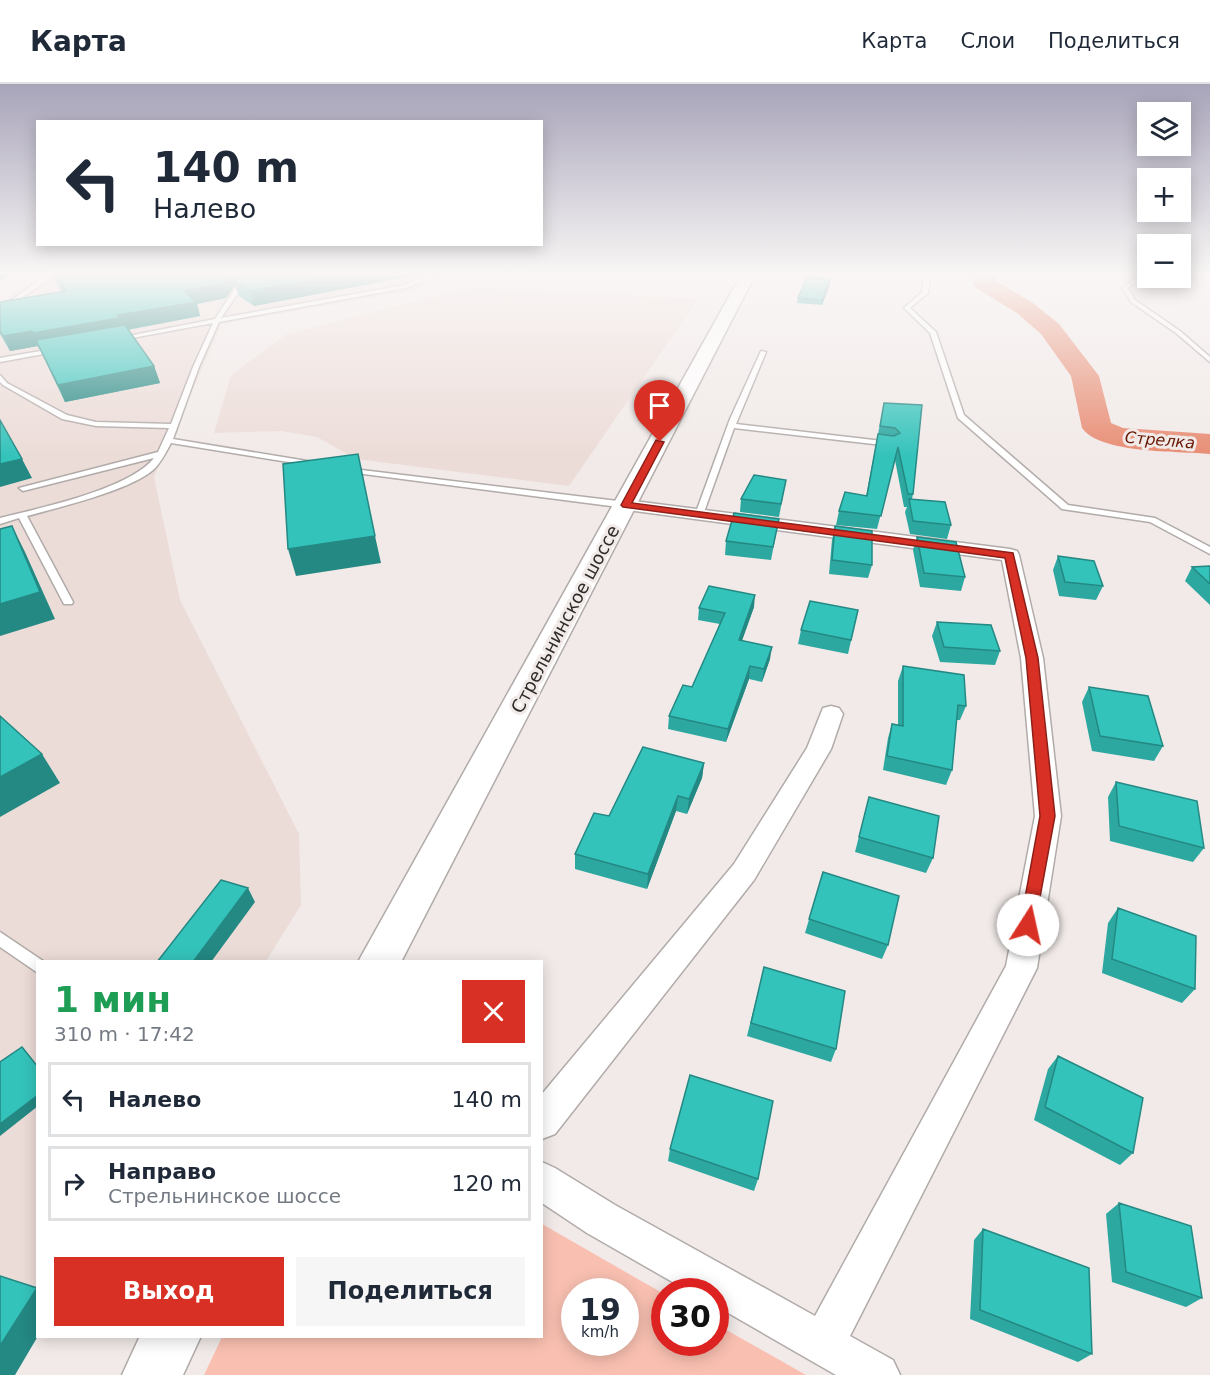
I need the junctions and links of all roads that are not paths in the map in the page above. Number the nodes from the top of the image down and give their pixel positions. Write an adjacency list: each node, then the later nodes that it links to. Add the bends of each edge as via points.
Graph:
1 (140, 335): 6 (lane)
2 (209, 335): 12 (lane)
3 (716, 335): 20 (main road, Стрельнинское шоссе)
4 (934, 335): 24 (lane, via 961,416 1065,507 1152,520)
5 (1182, 335): 10 (lane)
6 (113, 340)
7 (68, 348): 9 (lane)
8 (763, 352): 13 (lane)
9 (0, 360)
10 (1210, 360)
11 (0, 377): 12 (lane, via 5,384 65,417 96,424)
12 (174, 426): 14 (lane)
13 (732, 426): 15 (lane); 21 (lane)
14 (167, 440): 16 (lane); 17 (lane)
15 (891, 444)
16 (159, 454): 19 (lane); 22 (lane, via 151,468 135,478)
17 (328, 467)
18 (339, 469): 20 (lane)
19 (23, 489)
20 (626, 505): 21 (street); 28 (main road, Стрельнинское шоссе)
21 (699, 514): 33 (street, via 1010,555 1032,658 1048,816 1021,968)
22 (22, 515): 23 (lane); 25 (lane)
23 (0, 521)
24 (1210, 551)
25 (68, 602)
26 (831, 714): 30 (street, via 819,749 744,872)
27 (0, 938): 29 (lane)
28 (380, 960)
29 (36, 965)
30 (543, 1120)
31 (543, 1182): 33 (street, via 601,1219)
32 (171, 1338): 34 (main road)
33 (823, 1344): 35 (street)
34 (152, 1375)
35 (878, 1375)

